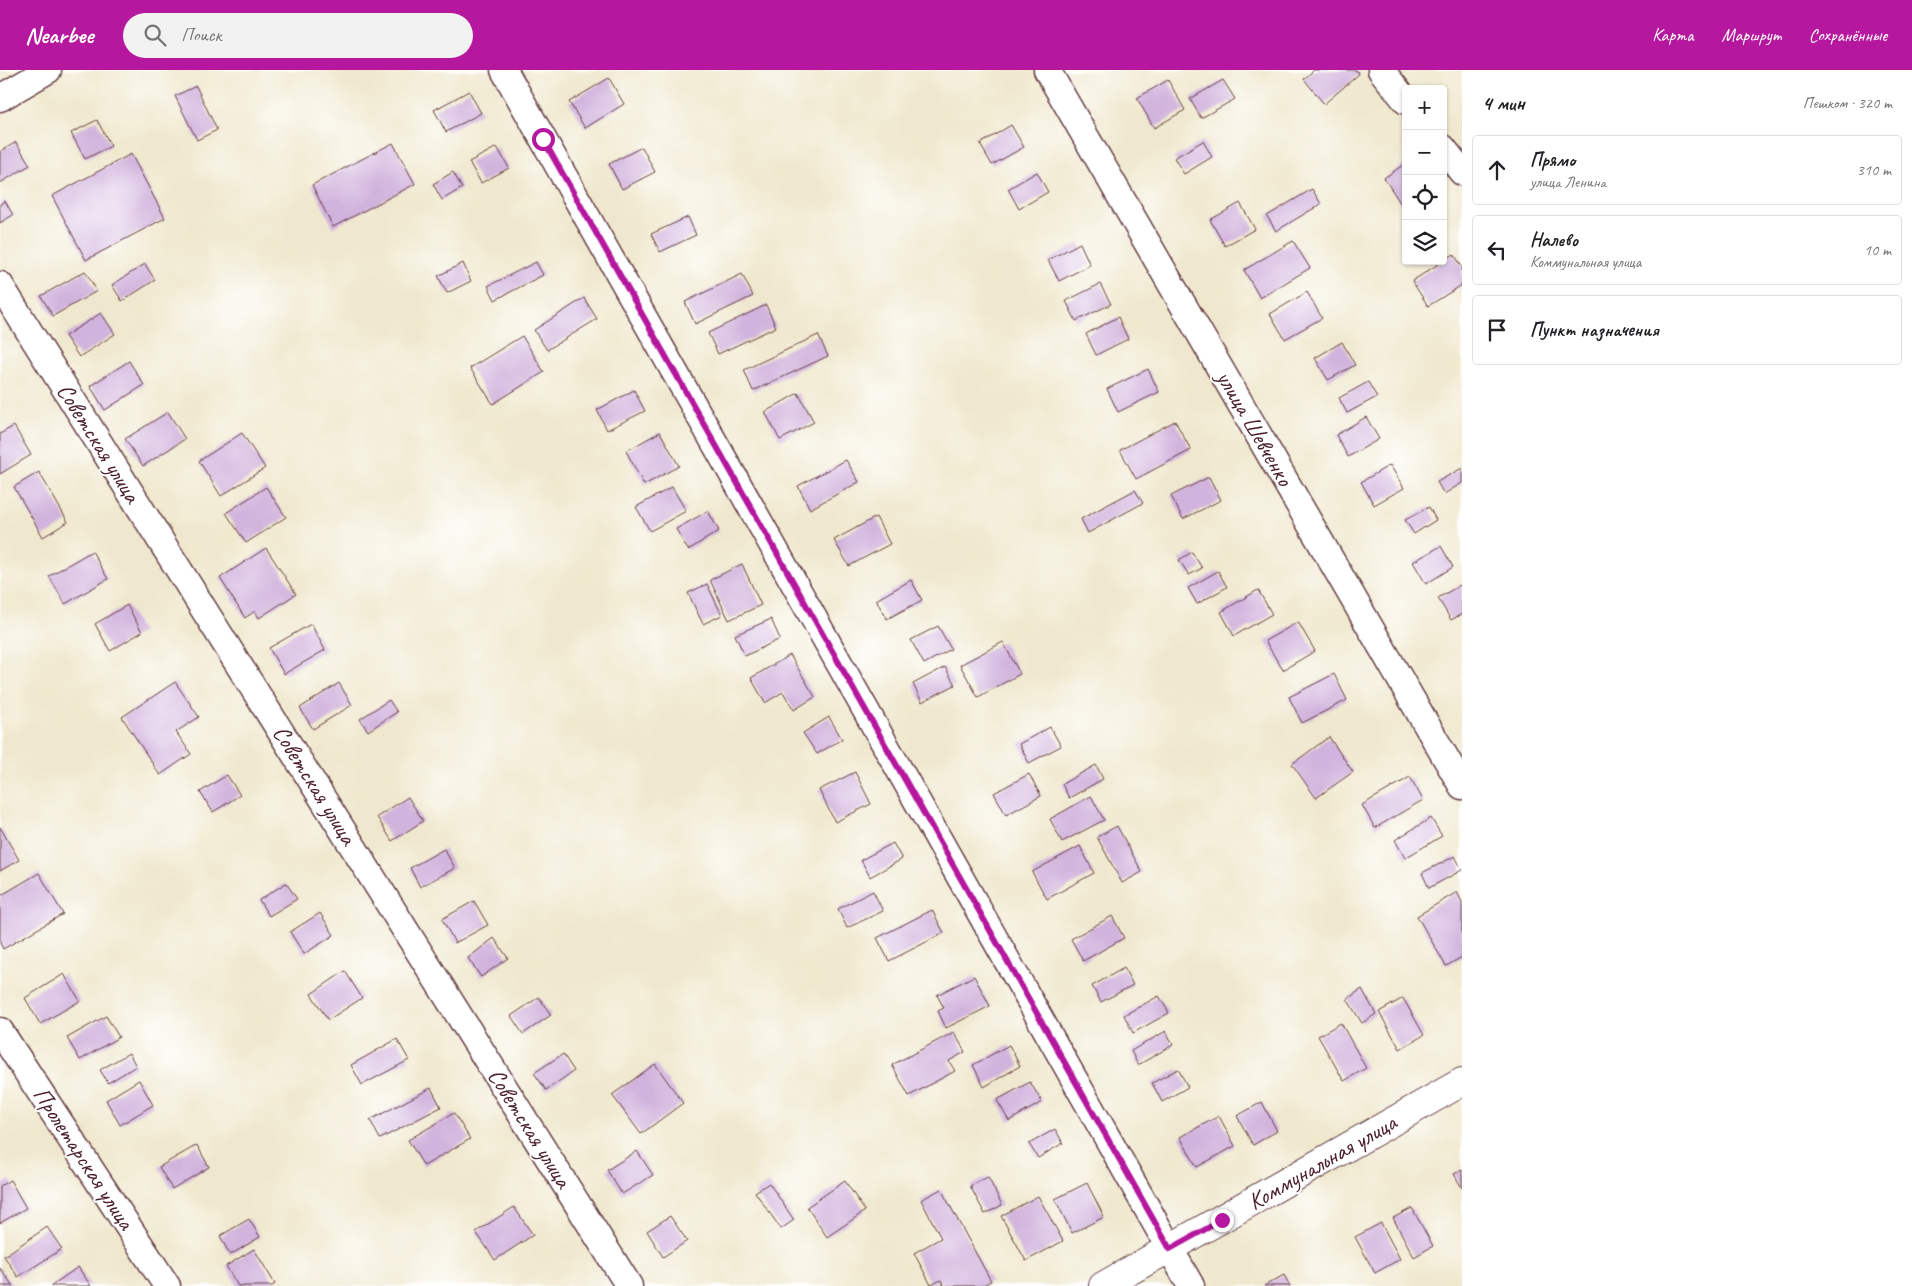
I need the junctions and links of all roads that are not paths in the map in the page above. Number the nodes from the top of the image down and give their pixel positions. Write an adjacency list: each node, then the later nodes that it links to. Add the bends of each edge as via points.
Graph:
1 (48, 70): 6 (street)
2 (504, 70): 13 (street)
3 (1047, 70): 10 (street, улица Шевченко)
4 (1381, 70): 5 (street)
5 (1402, 96)
6 (0, 98)
7 (1447, 153): 8 (street)
8 (1462, 172)
9 (0, 285): 15 (street, Советская улица)
10 (1462, 786)
11 (0, 1031): 14 (street, Пролетарская улица)
12 (1462, 1082): 13 (street, Коммунальная улица)
13 (1170, 1249): 16 (street, Коммунальная улица); 17 (street)
14 (167, 1286)
15 (629, 1286)
16 (1103, 1286)
17 (1191, 1286)

